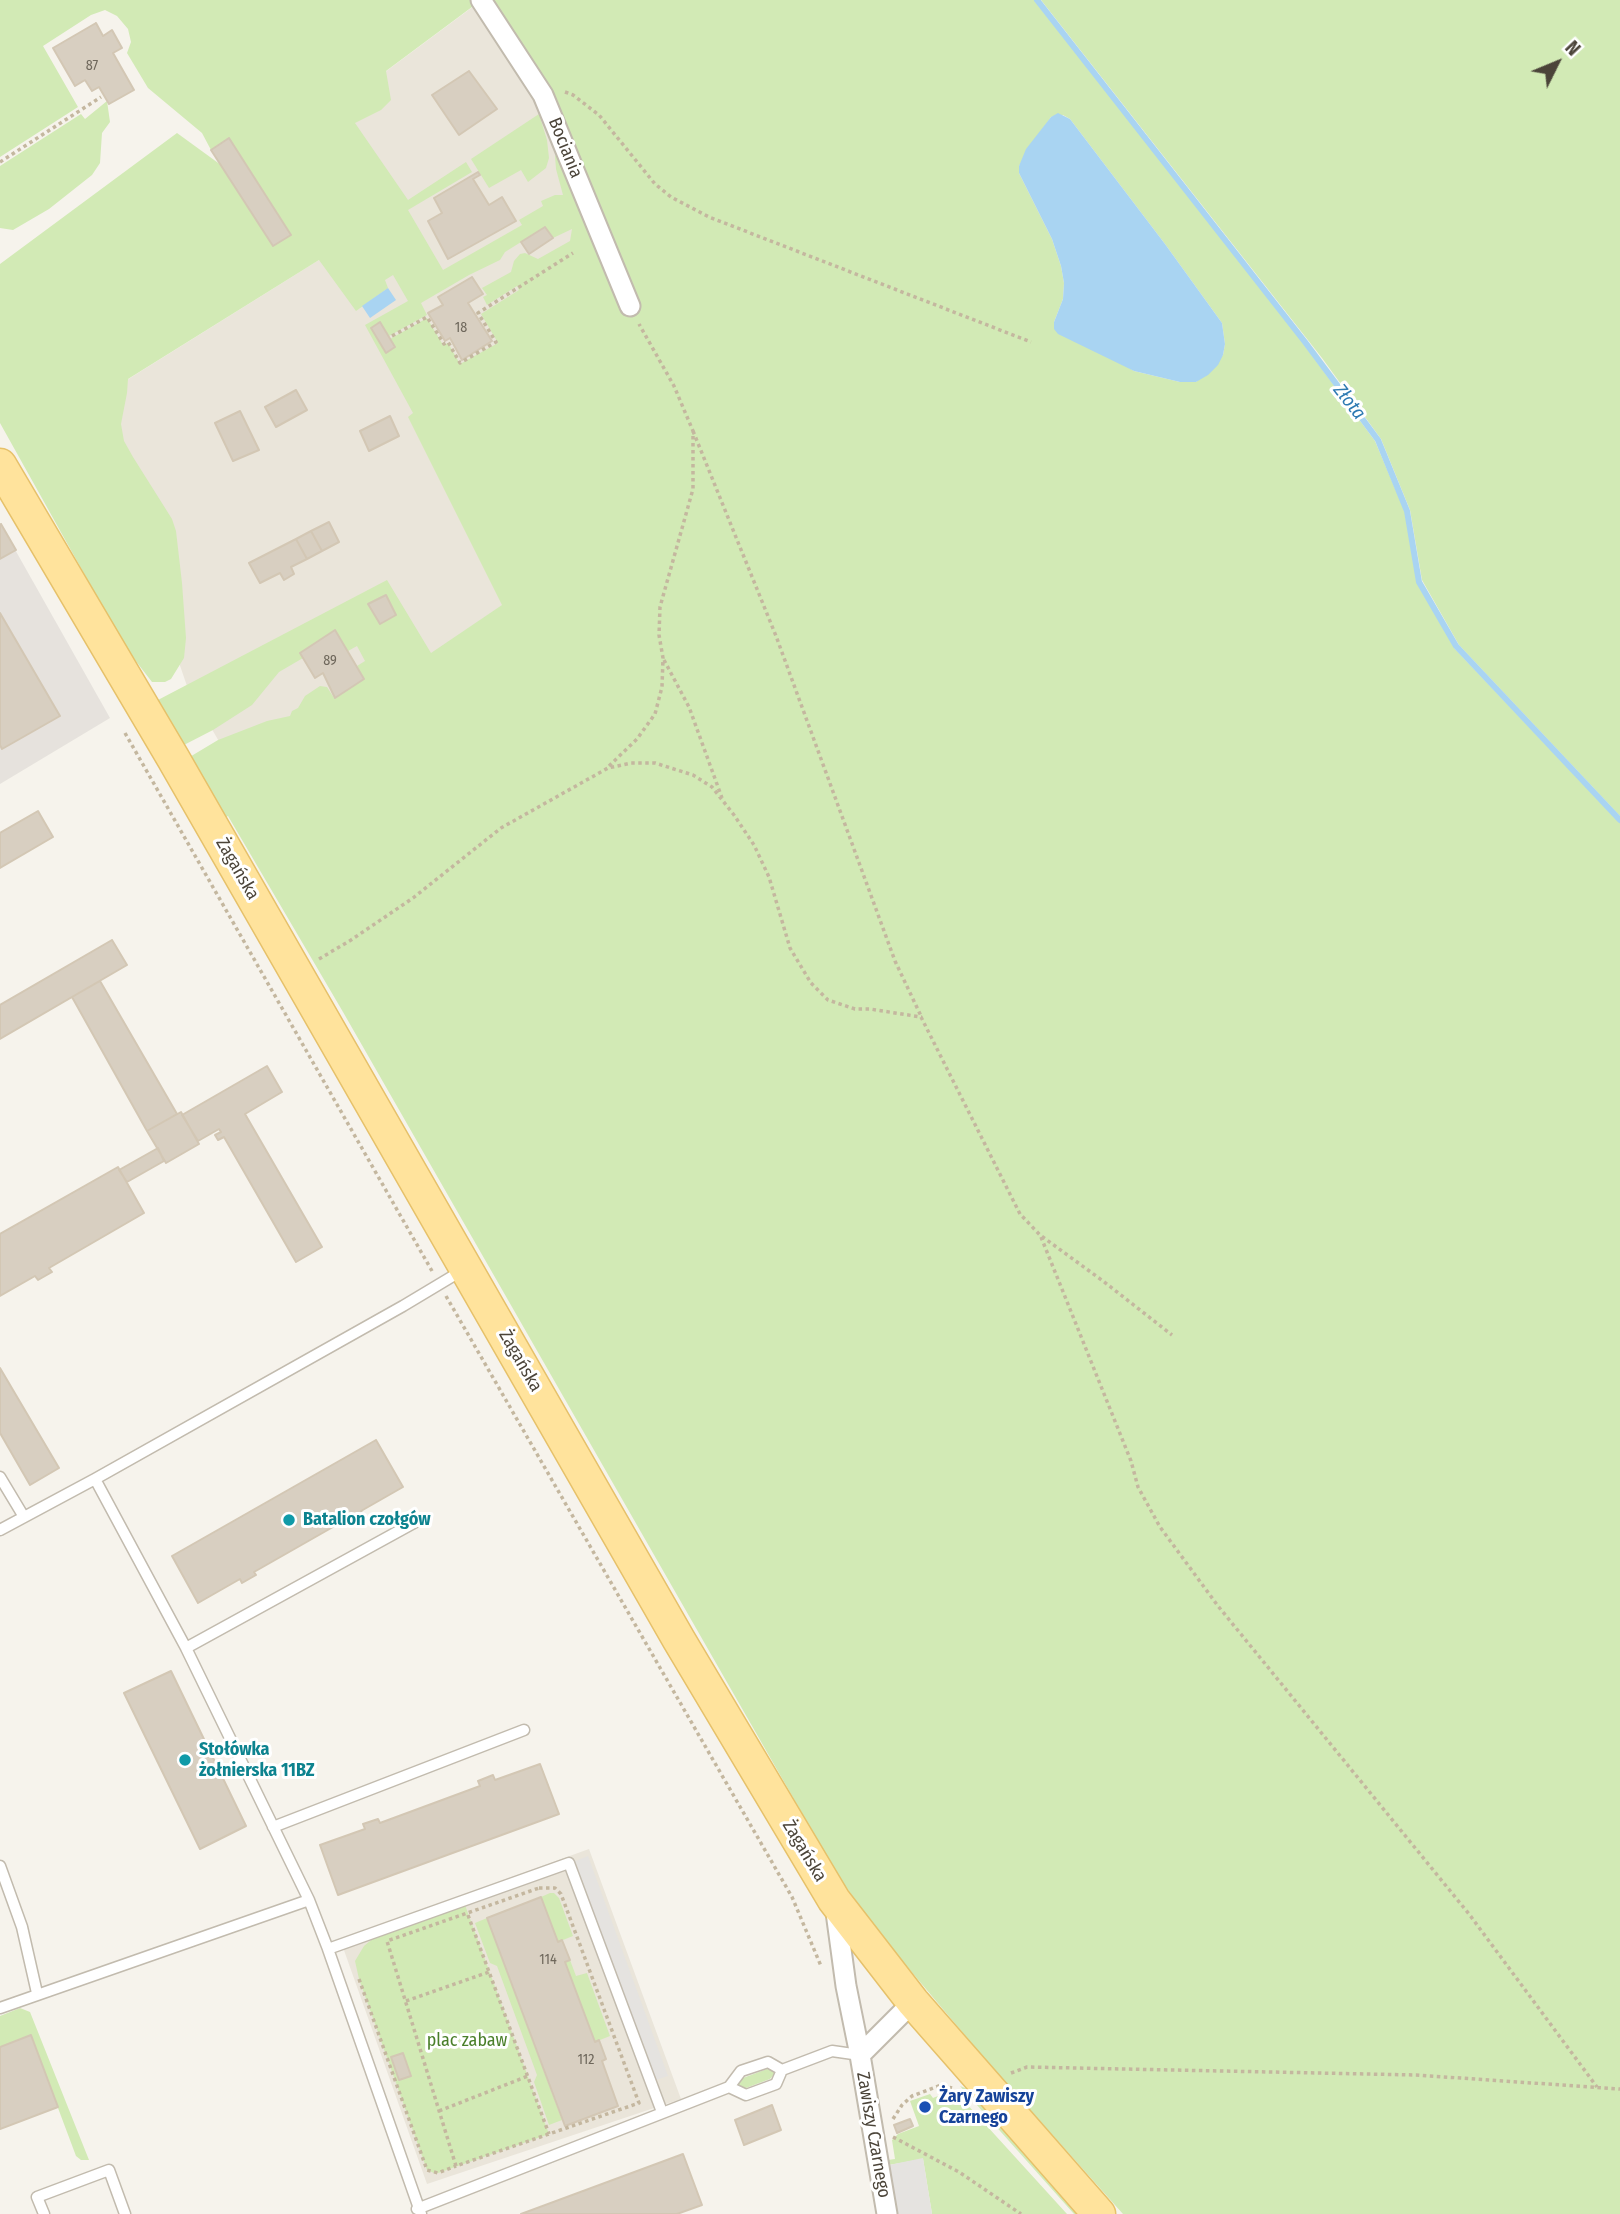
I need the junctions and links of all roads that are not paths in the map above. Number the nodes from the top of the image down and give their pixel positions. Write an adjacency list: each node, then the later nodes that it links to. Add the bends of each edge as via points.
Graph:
1 (481, 0): 2 (street, Bociania, via 543,94)
2 (629, 306)
3 (0, 466): 4 (main road, Żagańska)
4 (466, 1268): 6 (lane); 15 (main road, Żagańska)
5 (0, 1477): 7 (lane)
6 (95, 1479): 7 (lane); 10 (lane)
7 (24, 1517): 9 (lane)
8 (419, 1520): 10 (lane)
9 (0, 1530)
10 (186, 1648): 12 (lane)
11 (524, 1730): 12 (lane)
12 (274, 1827): 14 (lane)
13 (0, 1866): 17 (lane, via 22,1927)
14 (309, 1900): 16 (lane); 17 (lane)
15 (834, 1900): 18 (main road, Żagańska); 20 (street, Zawiszy Czarnego)
16 (328, 1949): 23 (lane, via 569,1863); 24 (lane)
17 (37, 1993): 19 (lane)
18 (913, 2002): 20 (street, Zawiszy Czarnego); 28 (main road, Żagańska, via 972,2088)
19 (0, 2008)
20 (860, 2055): 21 (lane, via 832,2051); 27 (street, Zawiszy Czarnego)
21 (782, 2070): 22 (lane, via 768,2062 741,2071); 22 (lane, via 776,2084 746,2095)
22 (729, 2087): 23 (lane)
23 (662, 2112): 24 (lane)
24 (419, 2212)
25 (44, 2214): 26 (lane, via 37,2197 109,2170)
26 (125, 2214)
27 (887, 2214)
28 (1099, 2214)

